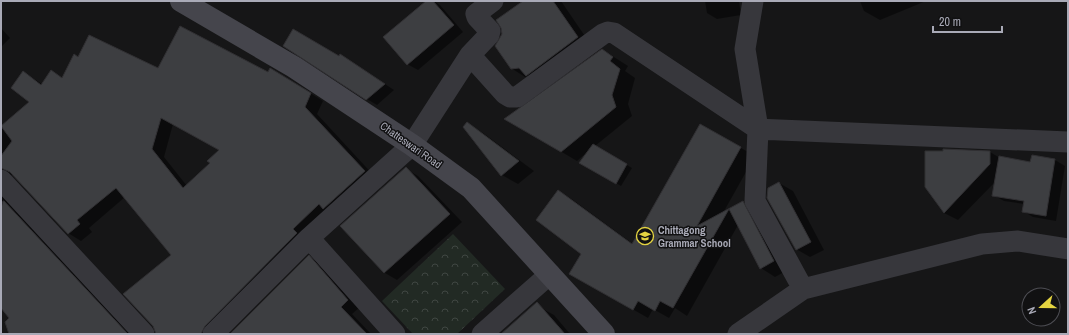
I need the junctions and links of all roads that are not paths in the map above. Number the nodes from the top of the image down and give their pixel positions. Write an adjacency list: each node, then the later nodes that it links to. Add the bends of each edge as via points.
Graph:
1 (181, 1): 7 (main road, Chatteswari Road, via 294,67)
2 (493, 1): 4 (street, via 476,14 490,31)
3 (753, 1): 5 (street, via 745,49)
4 (470, 54): 5 (street, via 505,94 510,98 517,97 603,34 614,33); 7 (street)
5 (758, 129): 6 (street); 12 (street, via 755,201)
6 (1068, 142)
7 (412, 145): 9 (street); 11 (main road, Chatteswari Road, via 471,188)
8 (1, 180): 13 (street)
9 (309, 238): 14 (street); 15 (street)
10 (1068, 249): 12 (street, via 1018,241 982,244)
11 (550, 274): 16 (street); 17 (main road, Chatteswari Road)
12 (803, 290): 18 (street)
13 (144, 334)
14 (213, 334)
15 (395, 334)
16 (482, 334)
17 (604, 334)
18 (738, 334)

